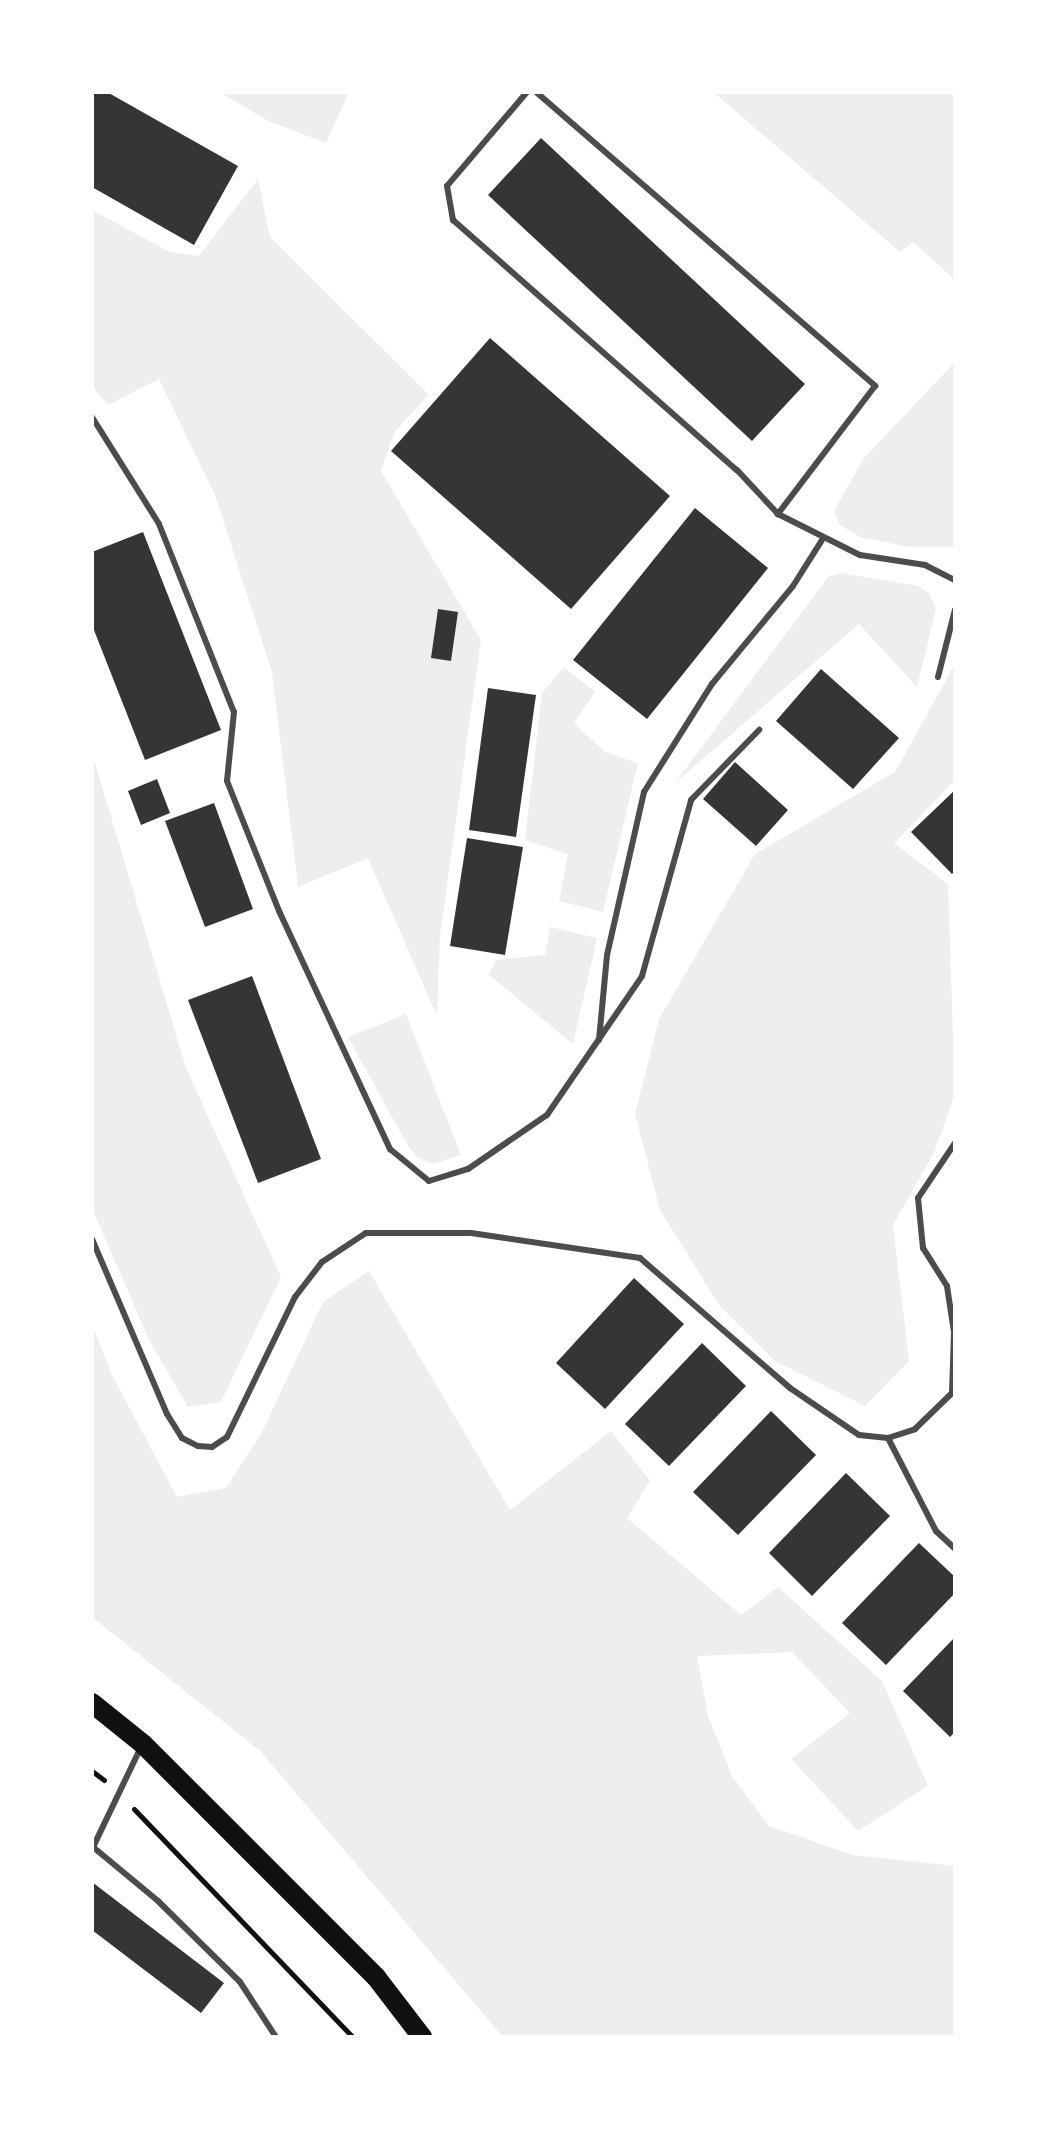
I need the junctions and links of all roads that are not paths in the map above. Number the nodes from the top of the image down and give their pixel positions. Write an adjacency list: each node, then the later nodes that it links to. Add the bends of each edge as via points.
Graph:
1 (527, 92): 4 (lane, via 447,186 453,220 737,470)
2 (536, 92): 4 (lane, via 875,386)
3 (92, 417): 10 (lane, via 165,539 234,712 227,781 279,911 390,1149 429,1181 454,1177 547,1115)
4 (778, 514): 5 (lane)
5 (822, 540): 6 (lane, via 860,555 925,565); 10 (lane, via 793,586 712,684 644,792 607,955)
6 (955, 580)
7 (955, 610): 8 (lane)
8 (938, 677)
9 (759, 730): 10 (lane, via 691,800 642,976)
10 (599, 1043)
11 (955, 1143): 14 (lane, via 918,1198 923,1248)
12 (92, 1239): 15 (lane, via 167,1414 182,1438 198,1446 212,1447 227,1437 295,1297 322,1262 366,1233 471,1233 640,1258 790,1388 859,1435)
13 (955, 1280): 14 (lane)
14 (947, 1286): 15 (lane, via 954,1332 952,1393 915,1429)
15 (888, 1438): 16 (lane, via 936,1531)
16 (955, 1549)
17 (92, 1703): 18 (main road)
18 (143, 1744): 19 (lane, via 93,1847 158,1901 240,1982); 20 (main road, via 376,1977)
19 (276, 2037)
20 (422, 2037)

